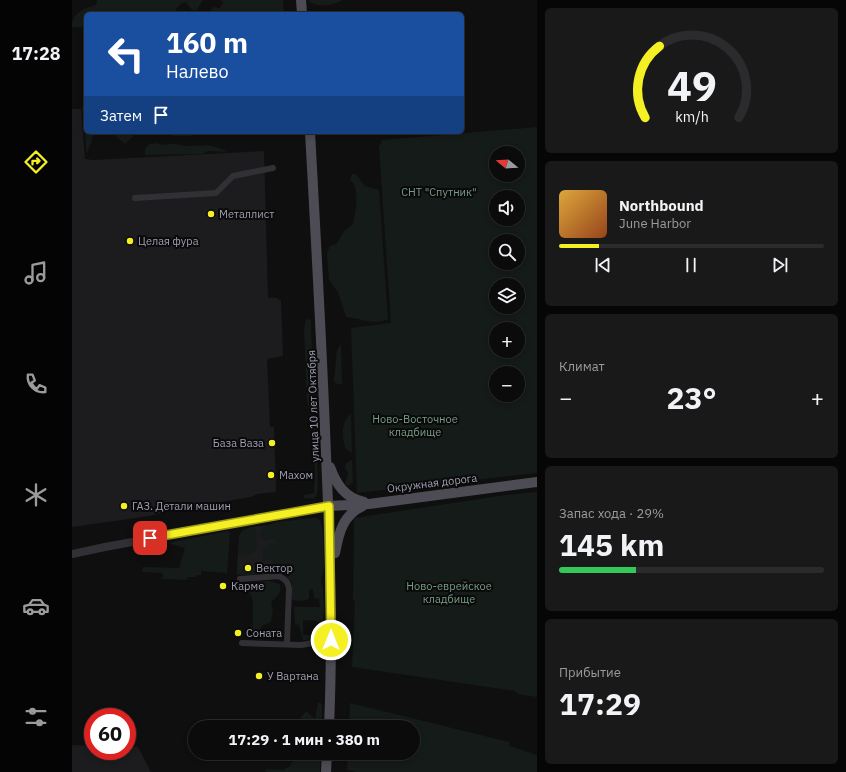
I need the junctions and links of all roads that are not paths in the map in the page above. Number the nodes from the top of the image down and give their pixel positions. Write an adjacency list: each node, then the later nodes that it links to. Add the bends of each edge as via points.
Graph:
1 (301, 0): 2 (main road)
2 (302, 12)
3 (310, 134): 6 (main road, улица 10 лет Октября, via 321,312)
4 (273, 168): 5 (street, via 233,176 216,193)
5 (135, 198)
6 (326, 456): 8 (main road, via 335,480 343,492); 9 (main road, улица 10 лет Октября)
7 (537, 482): 8 (main road, Окружная дорога)
8 (369, 504): 9 (main road, Окружная дорога); 11 (main road, via 352,512 344,522)
9 (329, 506): 10 (street); 11 (main road, улица 10 лет Октября)
10 (72, 554)
11 (331, 567): 13 (main road, улица 10 лет Октября)
12 (240, 579): 15 (street, via 278,576 288,582)
13 (331, 640): 15 (street, via 301,645); 16 (main road, улица 10 лет Октября)
14 (242, 644): 15 (street)
15 (286, 644)
16 (329, 720)
17 (327, 760): 18 (main road)
18 (326, 772)

